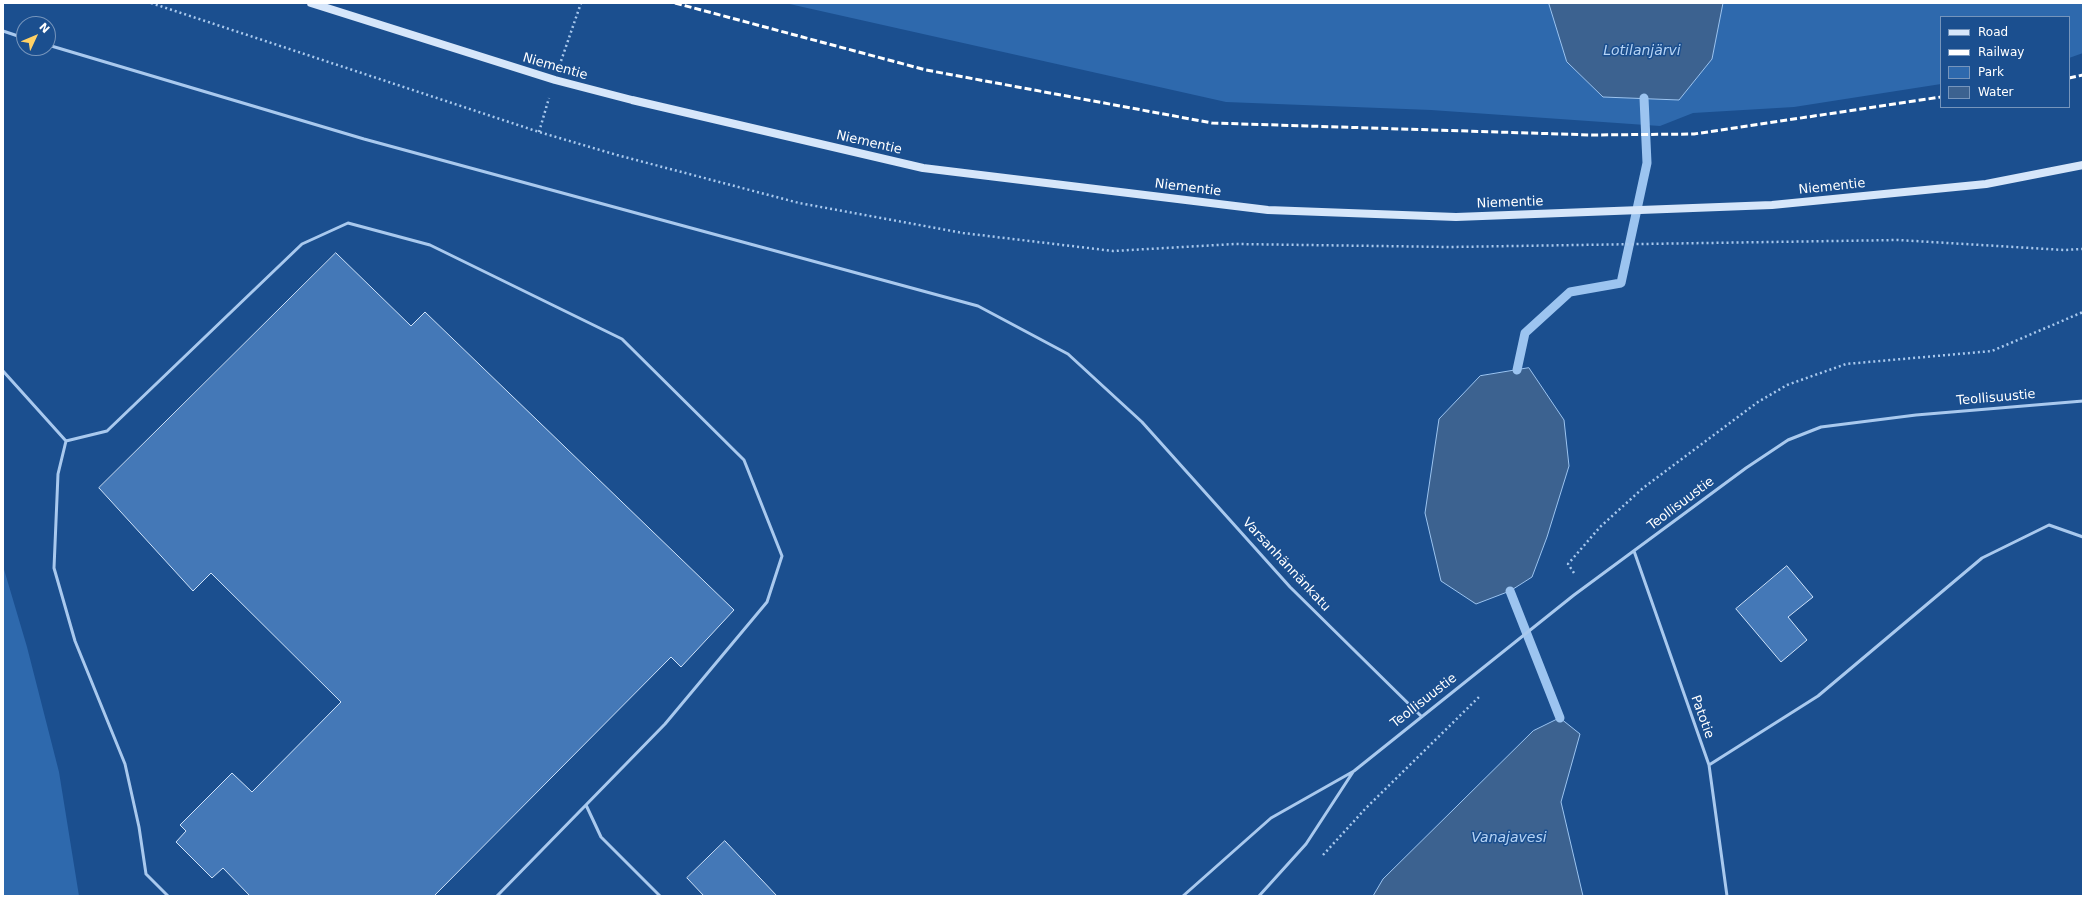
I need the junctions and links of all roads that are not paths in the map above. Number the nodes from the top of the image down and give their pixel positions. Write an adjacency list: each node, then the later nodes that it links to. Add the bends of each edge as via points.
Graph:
1 (311, 3): 5 (main road, Niementie, via 555,80 923,168 1268,210 1456,218 1772,205 1986,184)
2 (3, 31): 3 (lane)
3 (16, 35)
4 (56, 47): 11 (lane, Varsanhännänkatu, via 364,139 978,306 1068,354 1142,422 1290,587)
5 (2083, 165)
6 (3, 371): 8 (lane)
7 (2083, 401): 10 (lane, Teollisuustie, via 1916,415 1821,427 1788,440)
8 (66, 441): 14 (lane, via 107,430 302,244 348,223 430,245 622,339 744,460 782,556 767,602 665,724); 15 (lane, via 58,474 54,568 75,641 124,764 139,827 146,874)
9 (2083, 538): 12 (lane, via 2049,524 1982,558 1818,696)
10 (1634, 551): 11 (lane, Teollisuustie); 12 (lane, Patotie)
11 (1421, 716): 13 (lane, Teollisuustie)
12 (1709, 764): 20 (lane, Patotie)
13 (1354, 771): 18 (lane, Teollisuustie, via 1271,818); 19 (lane, Teollisuustie, via 1306,844)
14 (586, 805): 16 (lane); 17 (lane, via 601,837)
15 (168, 896)
16 (497, 896)
17 (660, 896)
18 (1183, 896)
19 (1259, 896)
20 (1727, 896)

